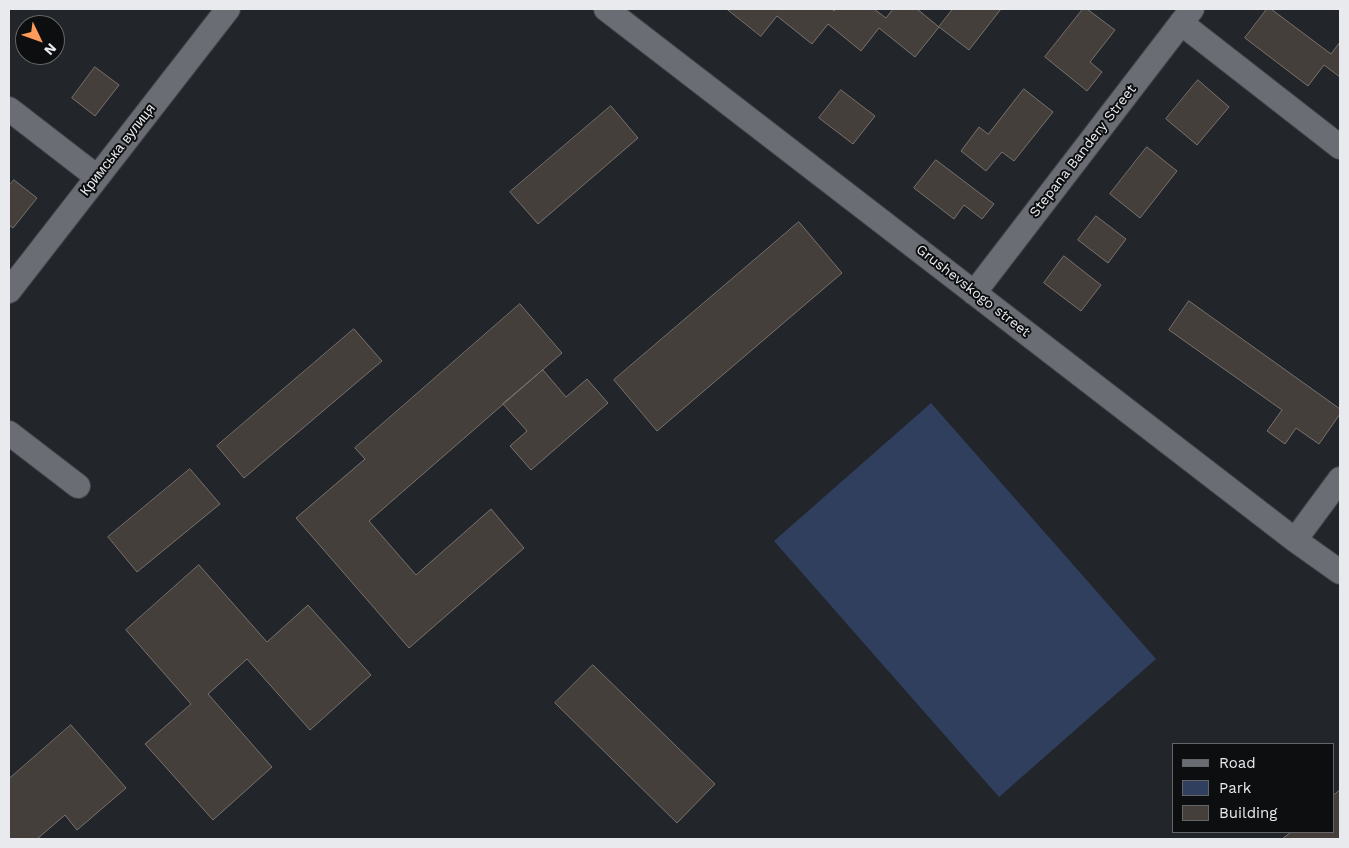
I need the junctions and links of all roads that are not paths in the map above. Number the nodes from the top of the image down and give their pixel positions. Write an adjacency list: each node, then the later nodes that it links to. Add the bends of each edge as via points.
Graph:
1 (228, 9): 6 (street, Кримська вулиця)
2 (606, 9): 8 (street, Grushevskogo street)
3 (1187, 16): 5 (street); 8 (street, Stepana Bandery Street)
4 (9, 109): 6 (street)
5 (1340, 146)
6 (97, 177): 7 (street, Кримська вулиця)
7 (9, 291)
8 (974, 293): 12 (street, Grushevskogo street)
9 (9, 433): 11 (street)
10 (1340, 479): 12 (street)
11 (78, 486)
12 (1295, 540): 13 (street, Grushevskogo street)
13 (1340, 572)

